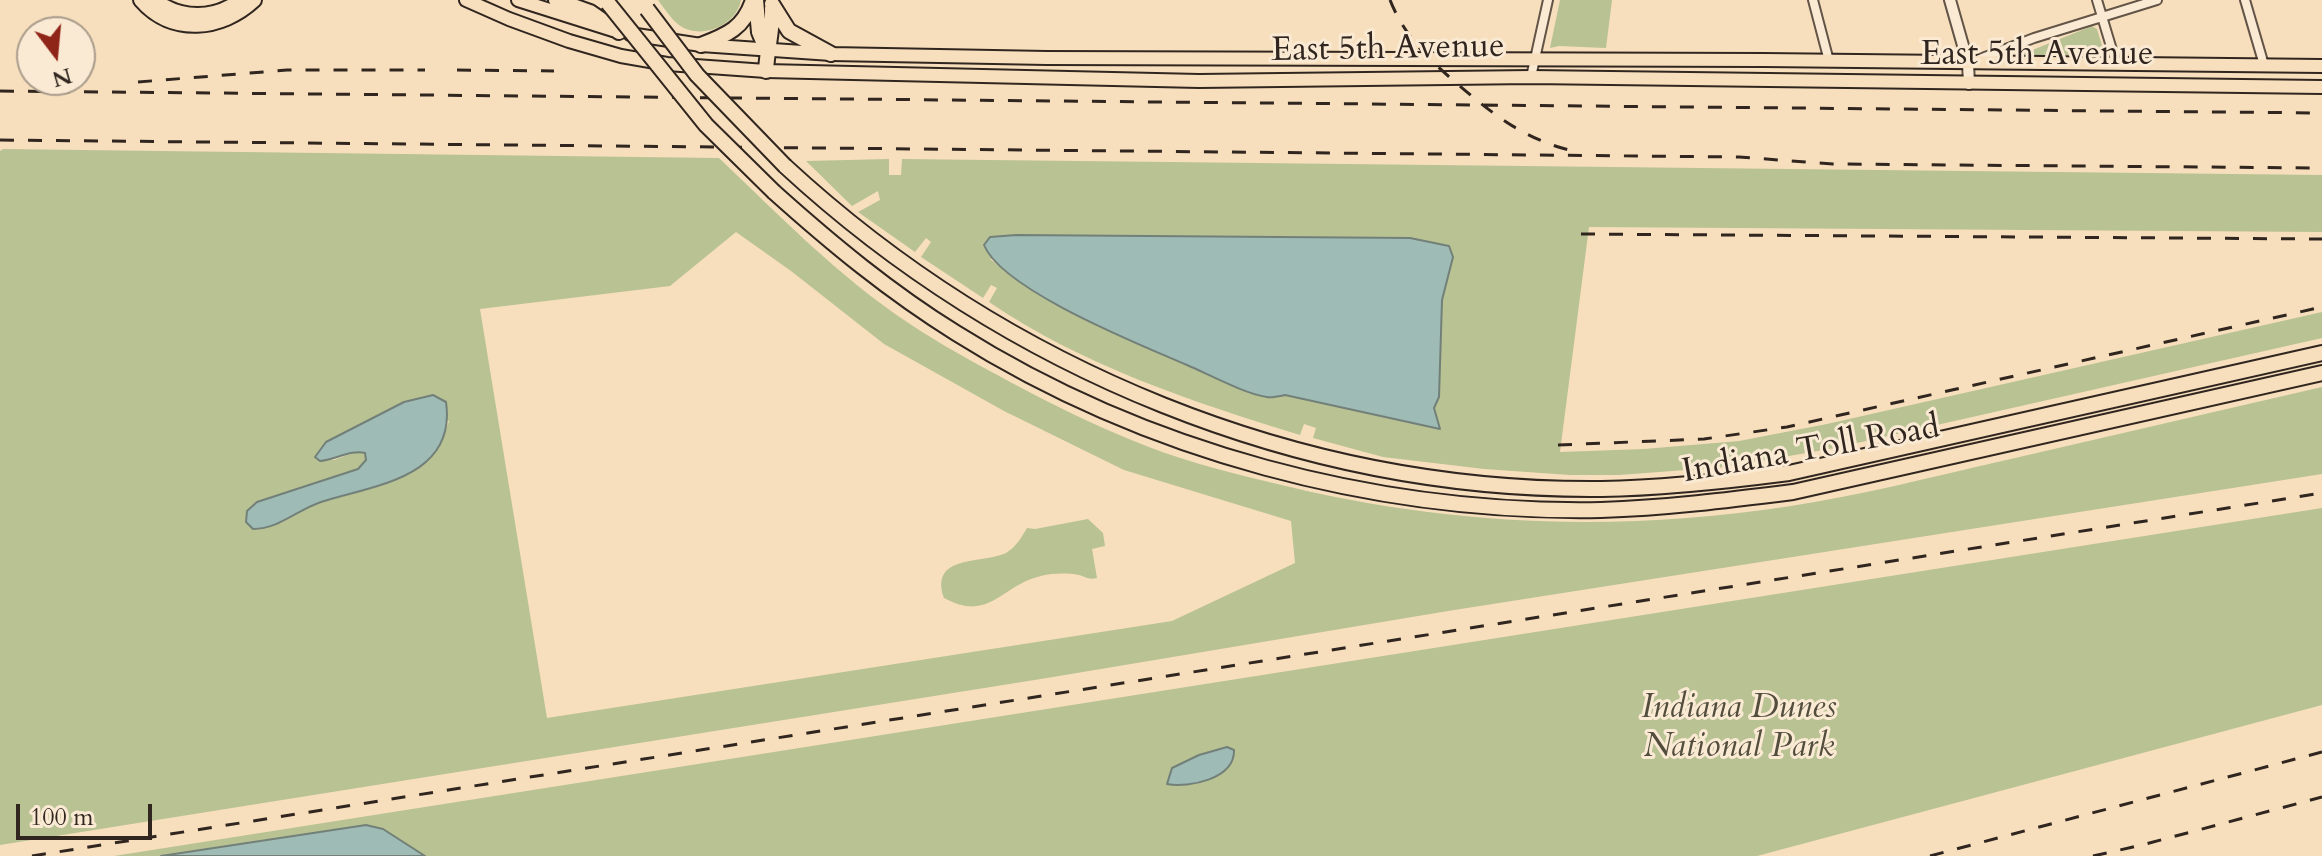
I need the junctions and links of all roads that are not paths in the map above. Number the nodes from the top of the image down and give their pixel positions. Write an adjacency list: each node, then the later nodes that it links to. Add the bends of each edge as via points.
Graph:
1 (141, 0): 4 (highway, via 170,21 201,26 232,18)
2 (154, 0): 3 (highway, via 174,12 200,16)
3 (241, 0)
4 (254, 0)
5 (466, 0): 29 (main road, East 5th Avenue, via 621,56)
6 (518, 0): 19 (main road, East 5th Avenue)
7 (556, 0): 19 (highway, via 590,12)
8 (755, 0): 20 (highway, via 740,26); 21 (highway)
9 (1548, 0): 23 (street)
10 (1813, 0): 24 (street)
11 (1950, 0): 25 (street)
12 (2097, 0): 18 (street)
13 (2157, 0): 18 (street)
14 (2245, 0): 27 (street)
15 (607, 1): 34 (highway, Indiana Toll Road, bridge, via 706,125 830,242 918,309 1007,363 1173,439 1373,492 1455,503 1600,510 1720,502 1793,492)
16 (772, 2): 21 (highway); 22 (highway, via 789,31)
17 (643, 4): 33 (highway, Indiana Toll Road, bridge, via 706,86 785,166 858,230 942,291 1016,336 1124,390 1205,421 1372,466 1534,487 1718,482 1789,473)
18 (2102, 16): 25 (street); 26 (street)
19 (619, 32): 20 (main road, East 5th Avenue)
20 (701, 45): 21 (main road, East 5th Avenue)
21 (767, 51): 22 (main road, East 5th Avenue); 29 (highway)
22 (831, 54): 23 (main road, East 5th Avenue)
23 (1533, 59): 24 (main road, East 5th Avenue); 30 (street)
24 (1829, 61): 25 (main road, East 5th Avenue)
25 (1968, 63): 26 (main road, East 5th Avenue); 31 (street)
26 (2116, 63): 27 (main road, East 5th Avenue)
27 (2264, 65): 28 (main road, East 5th Avenue)
28 (2322, 66)
29 (766, 71): 30 (main road, East 5th Avenue, via 1199,81)
30 (1531, 77): 31 (main road, East 5th Avenue)
31 (1969, 84): 32 (main road, East 5th Avenue)
32 (2322, 87)
33 (2322, 353)
34 (2322, 373)

